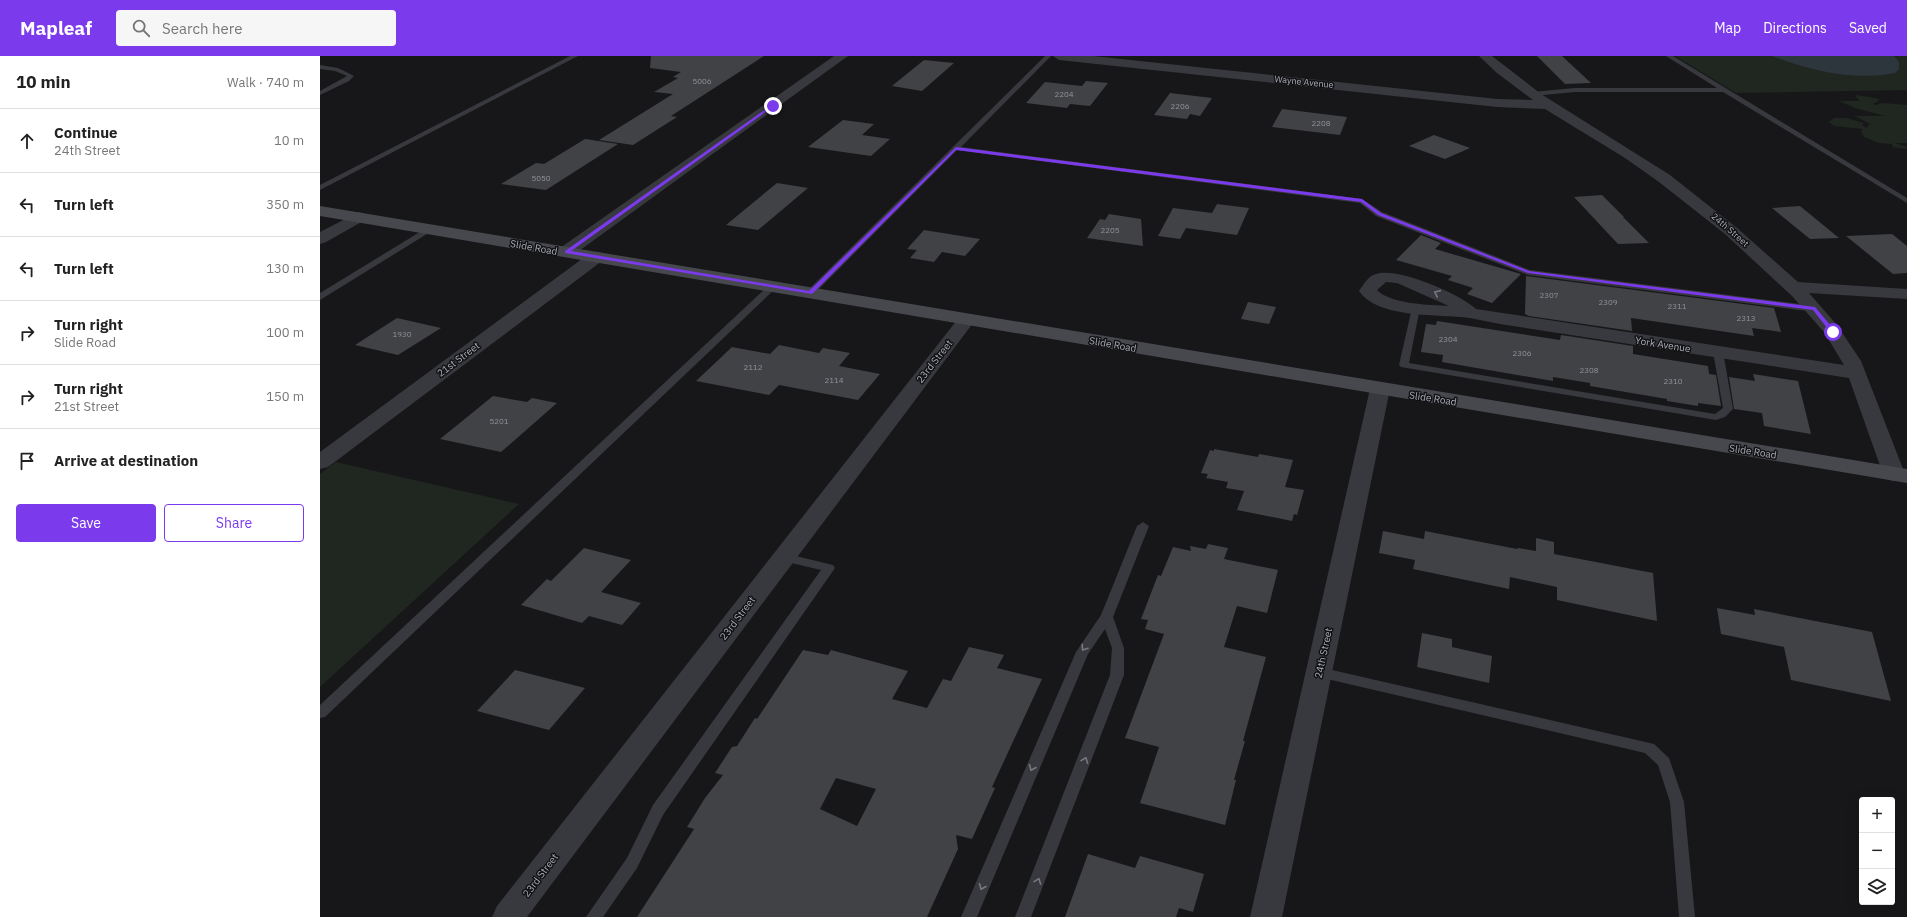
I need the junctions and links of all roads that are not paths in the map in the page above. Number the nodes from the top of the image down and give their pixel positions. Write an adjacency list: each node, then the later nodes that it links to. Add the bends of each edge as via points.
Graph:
1 (575, 56): 13 (lane)
2 (842, 56): 19 (street)
3 (1048, 56): 12 (lane)
4 (1059, 56): 11 (street, Wayne Avenue, via 1490,102)
5 (1485, 56): 10 (street, 24th Street)
6 (1669, 56): 8 (lane)
7 (320, 67): 9 (lane, via 351,76)
8 (1726, 90): 10 (lane, via 1575,90); 14 (lane)
9 (320, 93)
10 (1532, 94): 11 (street, 24th Street)
11 (1548, 105): 22 (street, 24th Street, via 1631,156 1681,191 1722,222)
12 (956, 148): 23 (lane); 27 (lane, via 1362,201 1379,214 1528,272)
13 (320, 188)
14 (1907, 201)
15 (320, 211): 16 (main road, Slide Road)
16 (359, 217): 17 (main road, Slide Road); 18 (street)
17 (431, 230): 19 (main road, Slide Road); 25 (lane)
18 (320, 239)
19 (566, 252): 20 (main road, Slide Road)
20 (596, 257): 21 (main road, Slide Road); 33 (street, 21st Street)
21 (772, 287): 23 (main road, Slide Road); 39 (lane)
22 (1794, 287): 24 (street); 27 (street, 24th Street)
23 (810, 293): 29 (main road, Slide Road)
24 (1907, 294)
25 (320, 297)
26 (1416, 308): 28 (street, York Avenue); 28 (street, York Avenue, one-way to 26, via 1461,304 1394,277 1373,281 1368,291 1380,301); 30 (lane, via 1404,365 1716,417 1728,409)
27 (1815, 309): 31 (street, 24th Street, via 1849,356)
28 (1470, 313): 30 (street, York Avenue)
29 (967, 319): 32 (main road, Slide Road); 36 (street, 23rd Street)
30 (1718, 352): 31 (street, York Avenue)
31 (1857, 373): 34 (street, 24th Street)
32 (1380, 389): 34 (main road, Slide Road); 38 (street, 24th Street)
33 (320, 462)
34 (1901, 475)
35 (1144, 526): 37 (lane)
36 (783, 558): 40 (street, 23rd Street); 41 (lane, via 829,568 658,810 632,863)
37 (1107, 616): 42 (lane, one-way to 42, via 1082,652); 43 (lane, one-way to 37, via 1117,675 1118,648)
38 (1319, 672): 44 (street, 24th Street); 45 (lane, via 1649,748 1664,762 1677,802)
39 (320, 713)
40 (508, 917)
41 (594, 917)
42 (969, 917)
43 (1023, 917)
44 (1266, 917)
45 (1687, 917)

